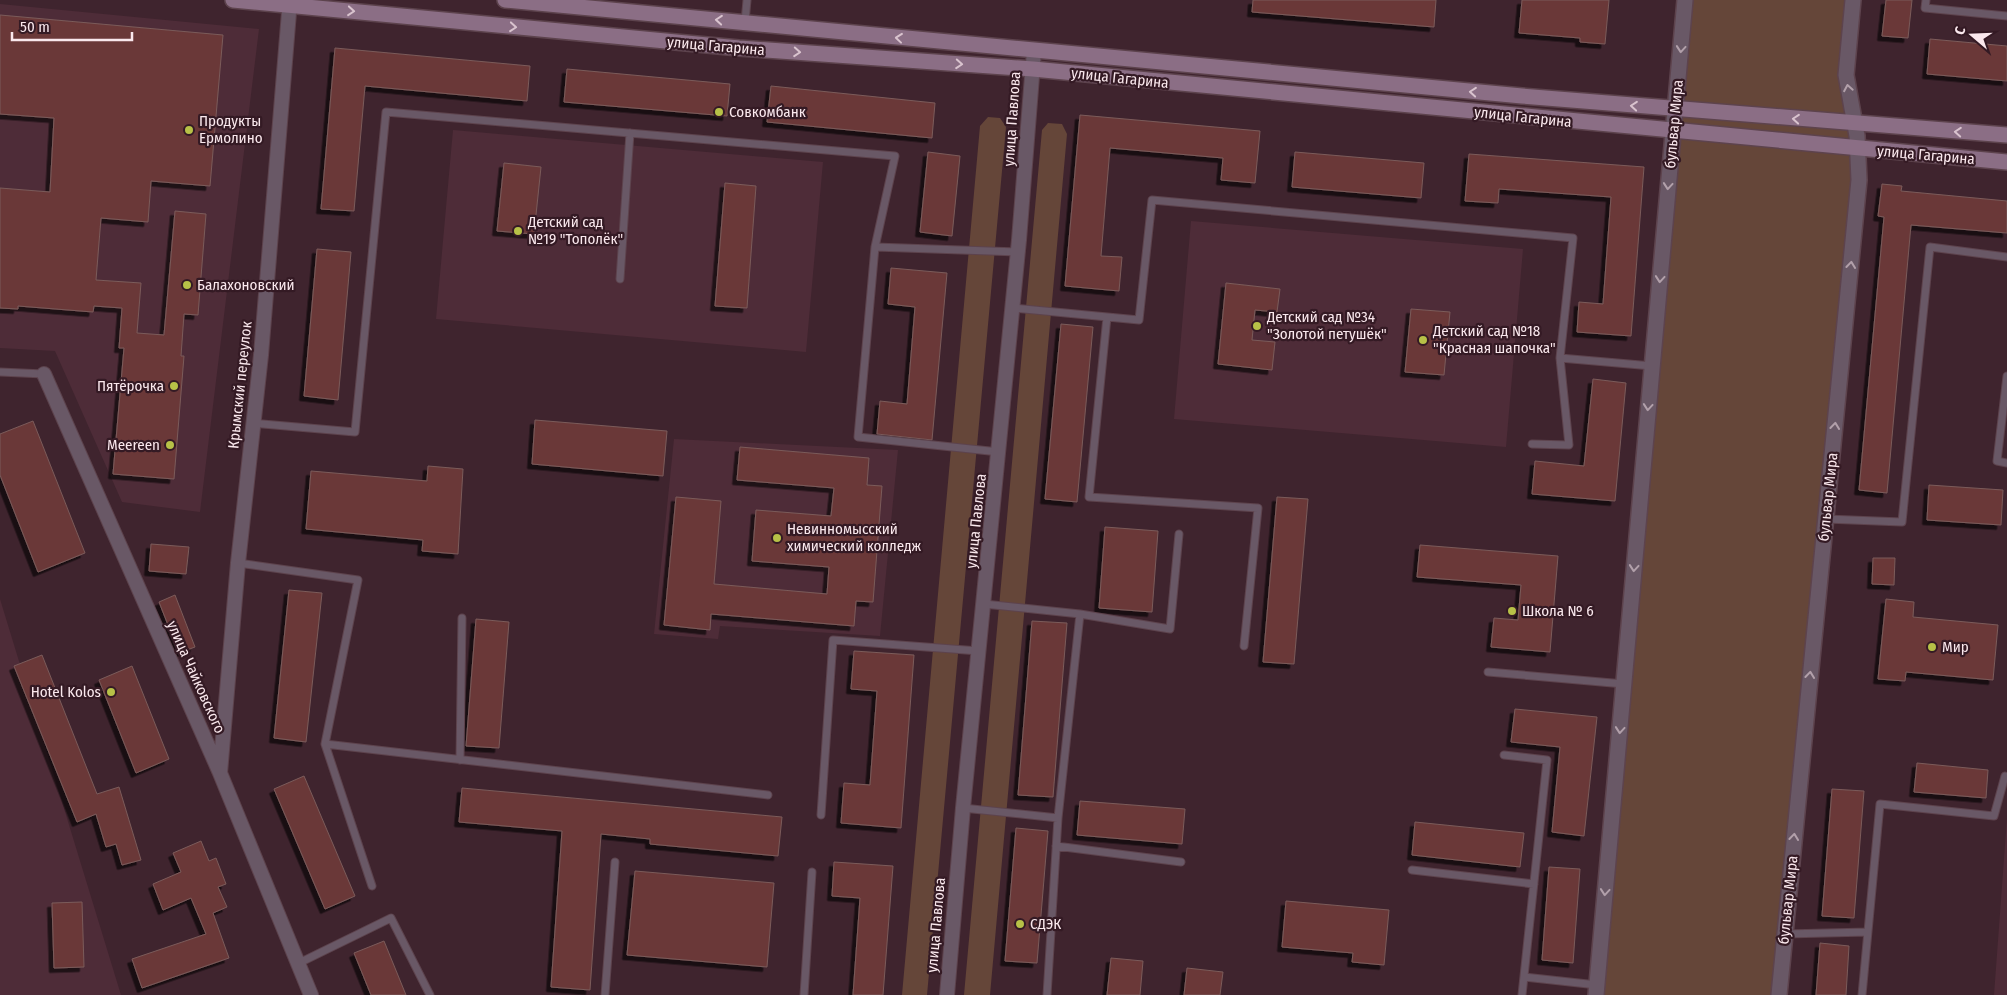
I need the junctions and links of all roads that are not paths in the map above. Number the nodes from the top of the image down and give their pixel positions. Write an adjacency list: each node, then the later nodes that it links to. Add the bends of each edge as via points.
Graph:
1 (233, 0): 7 (main road, улица Гагарина)
2 (505, 0): 9 (main road, улица Гагарина, one-way to 2)
3 (747, 0): 9 (lane)
4 (1685, 0): 12 (street, бульвар Мира, one-way to 12)
5 (1853, 0): 13 (street, бульвар Мира, one-way to 5, via 1846,75)
6 (1926, 0): 8 (lane, via 1925,8)
7 (289, 3): 11 (main road, улица Гагарина, one-way to 11, via 739,48); 31 (street, Крымский переулок, via 261,355)
8 (2007, 16)
9 (745, 23): 10 (main road, улица Гагарина, one-way to 9)
10 (1034, 51): 11 (street, улица Павлова); 12 (main road, улица Гагарина, one-way to 10)
11 (1033, 69): 14 (main road, улица Гагарина); 20 (street, улица Павлова)
12 (1675, 109): 13 (main road, улица Гагарина, one-way to 12); 14 (street, бульвар Мира)
13 (1854, 124): 16 (main road, улица Гагарина, one-way to 13); 17 (street, бульвар Мира)
14 (1673, 131): 17 (main road, улица Гагарина); 26 (street, бульвар Мира, one-way to 26)
15 (630, 133): 19 (lane, via 895,156); 22 (lane); 31 (lane, via 386,112 355,432)
16 (2007, 136)
17 (1858, 149): 18 (main road, улица Гагарина); 35 (street, бульвар Мира, one-way to 17, via 1859,180)
18 (2007, 162)
19 (875, 247): 20 (lane); 33 (lane, via 858,437)
20 (1018, 252): 23 (street, улица Павлова)
21 (2007, 257): 35 (lane, via 1930,247 1902,522)
22 (620, 279)
23 (1013, 308): 24 (lane); 33 (street, улица Павлова)
24 (1107, 317): 25 (lane, via 1139,320 1152,200 1162,200 1573,238); 41 (lane, via 1088,497 1258,508)
25 (1560, 358): 26 (lane); 32 (lane, via 1569,445)
26 (1652, 366): 44 (street, бульвар Мира, one-way to 44)
27 (0, 372): 28 (lane)
28 (44, 374): 48 (street, улица Чайковского)
29 (2007, 376): 30 (lane)
30 (2005, 409): 34 (lane, via 1997,461)
31 (252, 424): 37 (street, Крымский переулок)
32 (1532, 444)
33 (999, 452): 38 (street, улица Павлова)
34 (2007, 463)
35 (1826, 519): 62 (street, бульвар Мира, one-way to 35)
36 (1179, 534): 39 (lane, via 1170,629)
37 (238, 564): 45 (lane, via 358,580); 48 (street, Крымский переулок)
38 (984, 604): 39 (lane); 42 (street, улица Павлова)
39 (1080, 614): 53 (lane)
40 (462, 618): 47 (lane)
41 (1244, 646)
42 (979, 651): 51 (street, улица Павлова); 52 (lane, via 833,640)
43 (1488, 672): 44 (lane)
44 (1624, 684): 65 (street, бульвар Мира, one-way to 65)
45 (325, 744): 47 (lane); 60 (lane)
46 (1504, 756): 59 (lane, via 1547,760)
47 (460, 760): 50 (lane)
48 (220, 773): 63 (street, улица Чайковского)
49 (2007, 776): 61 (lane, via 1994,816 1880,804)
50 (768, 794)
51 (963, 808): 53 (lane); 70 (street, улица Павлова)
52 (821, 814)
53 (1058, 818): 54 (lane)
54 (1056, 846): 56 (lane); 71 (lane)
55 (615, 862): 68 (lane)
56 (1181, 862)
57 (1412, 870): 59 (lane)
58 (812, 872): 69 (lane)
59 (1534, 884): 64 (lane)
60 (372, 886)
61 (1868, 932): 62 (lane); 74 (lane)
62 (1785, 934): 73 (street, бульвар Мира)
63 (297, 964): 66 (street, улица Чайковского); 67 (lane, via 391,918)
64 (1524, 977): 65 (lane); 72 (lane)
65 (1596, 990)
66 (310, 995)
67 (430, 995)
68 (605, 995)
69 (804, 995)
70 (947, 995)
71 (1047, 995)
72 (1522, 995)
73 (1779, 995)
74 (1862, 995)

